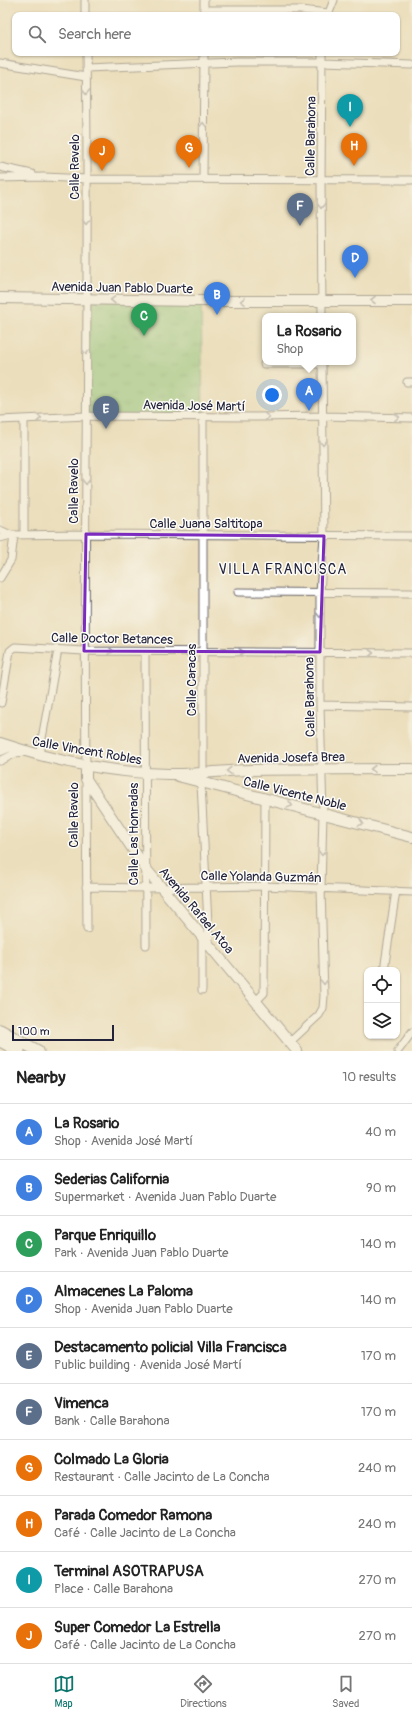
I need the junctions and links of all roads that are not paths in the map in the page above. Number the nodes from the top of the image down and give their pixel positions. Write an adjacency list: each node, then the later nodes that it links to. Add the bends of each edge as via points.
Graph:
1 (85, 0): 4 (street)
2 (204, 0): 5 (street)
3 (334, 0): 7 (street)
4 (85, 12)
5 (204, 12): 6 (street)
6 (314, 12)
7 (329, 12)
8 (86, 56): 15 (street, Calle Ravelo)
9 (204, 56): 13 (street)
10 (322, 56): 11 (street, Calle Barahona)
11 (323, 62): 13 (street); 14 (street); 23 (street, Calle Barahona)
12 (0, 63): 16 (street)
13 (204, 64): 15 (street); 20 (street, one-way to 13)
14 (412, 65)
15 (86, 68): 16 (street, Calle Ravelo)
16 (86, 76): 21 (street, Calle Ravelo, one-way to 21)
17 (0, 167): 18 (street)
18 (44, 176): 19 (street); 21 (street)
19 (0, 178)
20 (203, 178): 21 (street); 23 (street)
21 (87, 179): 25 (street, Calle Ravelo, one-way to 25)
22 (412, 180): 23 (street)
23 (321, 181): 26 (street, Calle Barahona, one-way to 26)
24 (0, 298): 25 (main road, Avenida Juan Pablo Duarte)
25 (86, 300): 26 (main road, Avenida Juan Pablo Duarte, one-way to 25); 30 (street, Calle Ravelo, one-way to 30)
26 (321, 300): 27 (main road, Avenida Juan Pablo Duarte, one-way to 26); 28 (street, Calle Barahona)
27 (412, 301)
28 (322, 313)
29 (322, 365): 32 (street, Calle Barahona)
30 (87, 416): 31 (street, Avenida José Martí); 34 (street, Avenida José Martí, one-way to 30); 37 (street, Calle Ravelo, one-way to 37)
31 (203, 416): 32 (street, Avenida José Martí, one-way to 32); 40 (street, Calle Caracas)
32 (323, 416): 33 (street, Avenida José Martí, one-way to 33); 41 (street, Calle Barahona, one-way to 41)
33 (412, 418)
34 (24, 419): 35 (street, Avenida José Martí); 39 (street)
35 (0, 420)
36 (0, 530): 38 (street)
37 (86, 534): 39 (street, Calle Juana Saltitopa); 40 (street, Calle Juana Saltitopa); 49 (street, Calle Ravelo)
38 (12, 535): 39 (street, Calle Juana Saltitopa); 43 (street, Calle Juana Saltitopa); 44 (street, via 11,560)
39 (24, 535)
40 (203, 535): 41 (street, Calle Juana Saltitopa); 51 (street, Calle Caracas)
41 (324, 536): 42 (street, Calle Juana Saltitopa); 46 (street, Calle Barahona)
42 (412, 536)
43 (0, 538)
44 (0, 578)
45 (238, 592): 46 (street)
46 (320, 593): 47 (street); 52 (street, Calle Barahona, one-way to 52)
47 (412, 594)
48 (58, 650): 49 (street, Calle Doctor Betances); 54 (street, Calle Doctor Betances, via 12,648); 61 (street)
49 (84, 651): 50 (street, Calle Doctor Betances, one-way to 50); 63 (street, Calle Ravelo)
50 (145, 652): 51 (street, Calle Doctor Betances); 67 (street, Calle Las Honradas)
51 (203, 652): 52 (street, Calle Doctor Betances, one-way to 52); 66 (street, Calle Caracas)
52 (320, 652): 53 (street, Calle Doctor Betances, one-way to 53); 55 (street, Calle Barahona)
53 (412, 653)
54 (1, 703)
55 (320, 705): 56 (street); 65 (street, Calle Barahona)
56 (412, 707)
57 (0, 743): 58 (main road)
58 (12, 747): 59 (street); 60 (main road)
59 (0, 752)
60 (28, 752): 61 (main road, Calle Vincent Robles); 62 (street, Calle Vincent Robles, via 16,753)
61 (39, 755): 63 (main road, Calle Vincent Robles)
62 (0, 761)
63 (86, 765): 67 (main road, Calle Vincent Robles); 69 (main road, Calle Ravelo)
64 (412, 769): 65 (main road, Avenida Josefa Brea, one-way to 65)
65 (322, 770): 66 (main road, Avenida Josefa Brea, one-way to 66); 72 (street, Calle Barahona)
66 (203, 772): 68 (main road, Avenida Josefa Brea); 70 (street, Calle Caracas)
67 (145, 773): 68 (main road, Calle Vincent Robles); 74 (street, Calle Las Honradas)
68 (171, 774): 70 (main road, Calle Vicente Noble)
69 (86, 778): 74 (main road, Avenida Rafael Atoa); 77 (street, Calle Ravelo)
70 (201, 783): 71 (main road, Calle Vicente Noble); 75 (street, Calle Caracas)
71 (265, 798): 72 (main road, Calle Vicente Noble, one-way to 72); 76 (street)
72 (323, 814): 73 (main road, Calle Vicente Noble, one-way to 73); 80 (street, Calle Barahona, one-way to 80)
73 (412, 837)
74 (146, 869): 78 (main road, Avenida Rafael Atoa); 79 (street, Calle Las Honradas)
75 (206, 886): 76 (street, Calle Yolanda Guzmán); 78 (street, Calle Yolanda Guzmán); 85 (street, Calle Caracas)
76 (264, 886): 80 (street, Calle Yolanda Guzmán); 89 (street, via 264,993)
77 (86, 887): 79 (street, Calle Yolanda Guzmán); 83 (street, Calle Ravelo)
78 (162, 887): 79 (street, Calle Yolanda Guzmán); 84 (main road, Avenida Rafael Atoa)
79 (146, 888): 86 (street, Calle Las Honradas)
80 (321, 888): 81 (street, Calle Yolanda Guzmán); 93 (street, Calle Barahona, one-way to 93, via 324,996 322,1008 319,1015)
81 (396, 891): 82 (street, Calle Yolanda Guzmán); 87 (street)
82 (412, 892)
83 (87, 929)
84 (202, 935): 85 (main road, Avenida Rafael Atoa); 88 (street)
85 (209, 944): 89 (main road, Avenida Rafael Atoa)
86 (146, 945)
87 (384, 967)
88 (202, 990)
89 (256, 1001): 93 (main road, Avenida Rafael Atoa)
90 (0, 1030): 95 (main road)
91 (412, 1032): 97 (street)
92 (0, 1041): 94 (main road)
93 (290, 1042): 96 (main road, Avenida Rafael Atoa)
94 (19, 1051)
95 (38, 1051)
96 (297, 1051)
97 (398, 1051)

